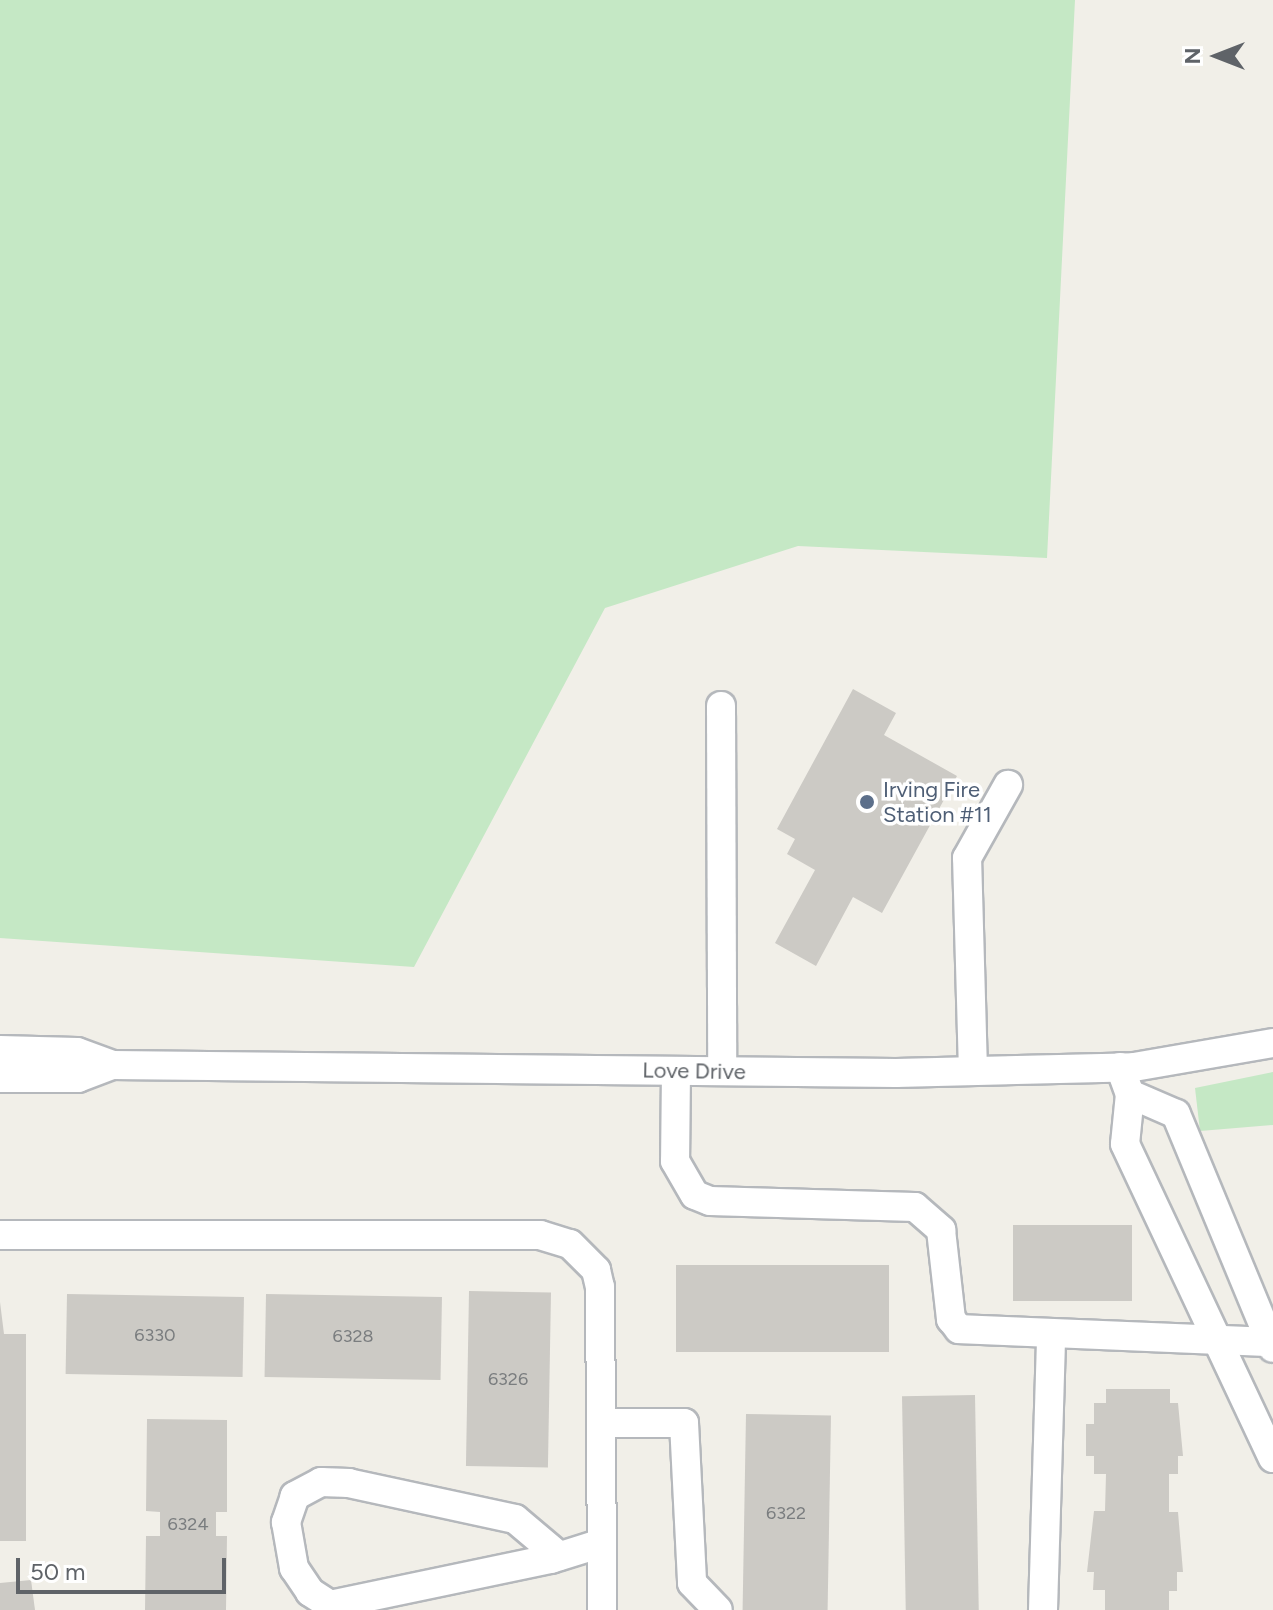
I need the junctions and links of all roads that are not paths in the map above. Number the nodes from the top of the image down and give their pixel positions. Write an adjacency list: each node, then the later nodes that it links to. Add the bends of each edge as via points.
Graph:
1 (721, 706): 8 (street)
2 (1008, 785): 9 (street, via 967,858)
3 (1273, 1043): 6 (street, Love Drive)
4 (0, 1050): 5 (street, Love Drive, via 77,1052)
5 (112, 1065): 7 (street, Love Drive); 10 (street, Love Drive, via 78,1078)
6 (1120, 1067): 9 (street, Love Drive); 11 (street)
7 (676, 1071): 8 (street, Love Drive); 13 (street, via 675,1161 695,1195 710,1201 915,1207 941,1230 951,1319 959,1329)
8 (722, 1071): 9 (street, Love Drive)
9 (973, 1071)
10 (0, 1078)
11 (1130, 1094): 14 (street, via 1125,1144); 15 (street, via 1176,1114)
12 (0, 1235): 16 (street, via 554,1238 586,1257 598,1279)
13 (1051, 1336): 14 (street); 22 (street)
14 (1217, 1340): 15 (street); 17 (street)
15 (1272, 1344)
16 (601, 1423): 18 (street); 21 (street, via 684,1423 692,1583)
17 (1273, 1458)
18 (602, 1543): 19 (street); 20 (street)
19 (559, 1556): 19 (street, via 330,1605 310,1592 294,1568 286,1522 295,1496 321,1482 349,1483 515,1519)
20 (602, 1610)
21 (718, 1610)
22 (1043, 1610)

